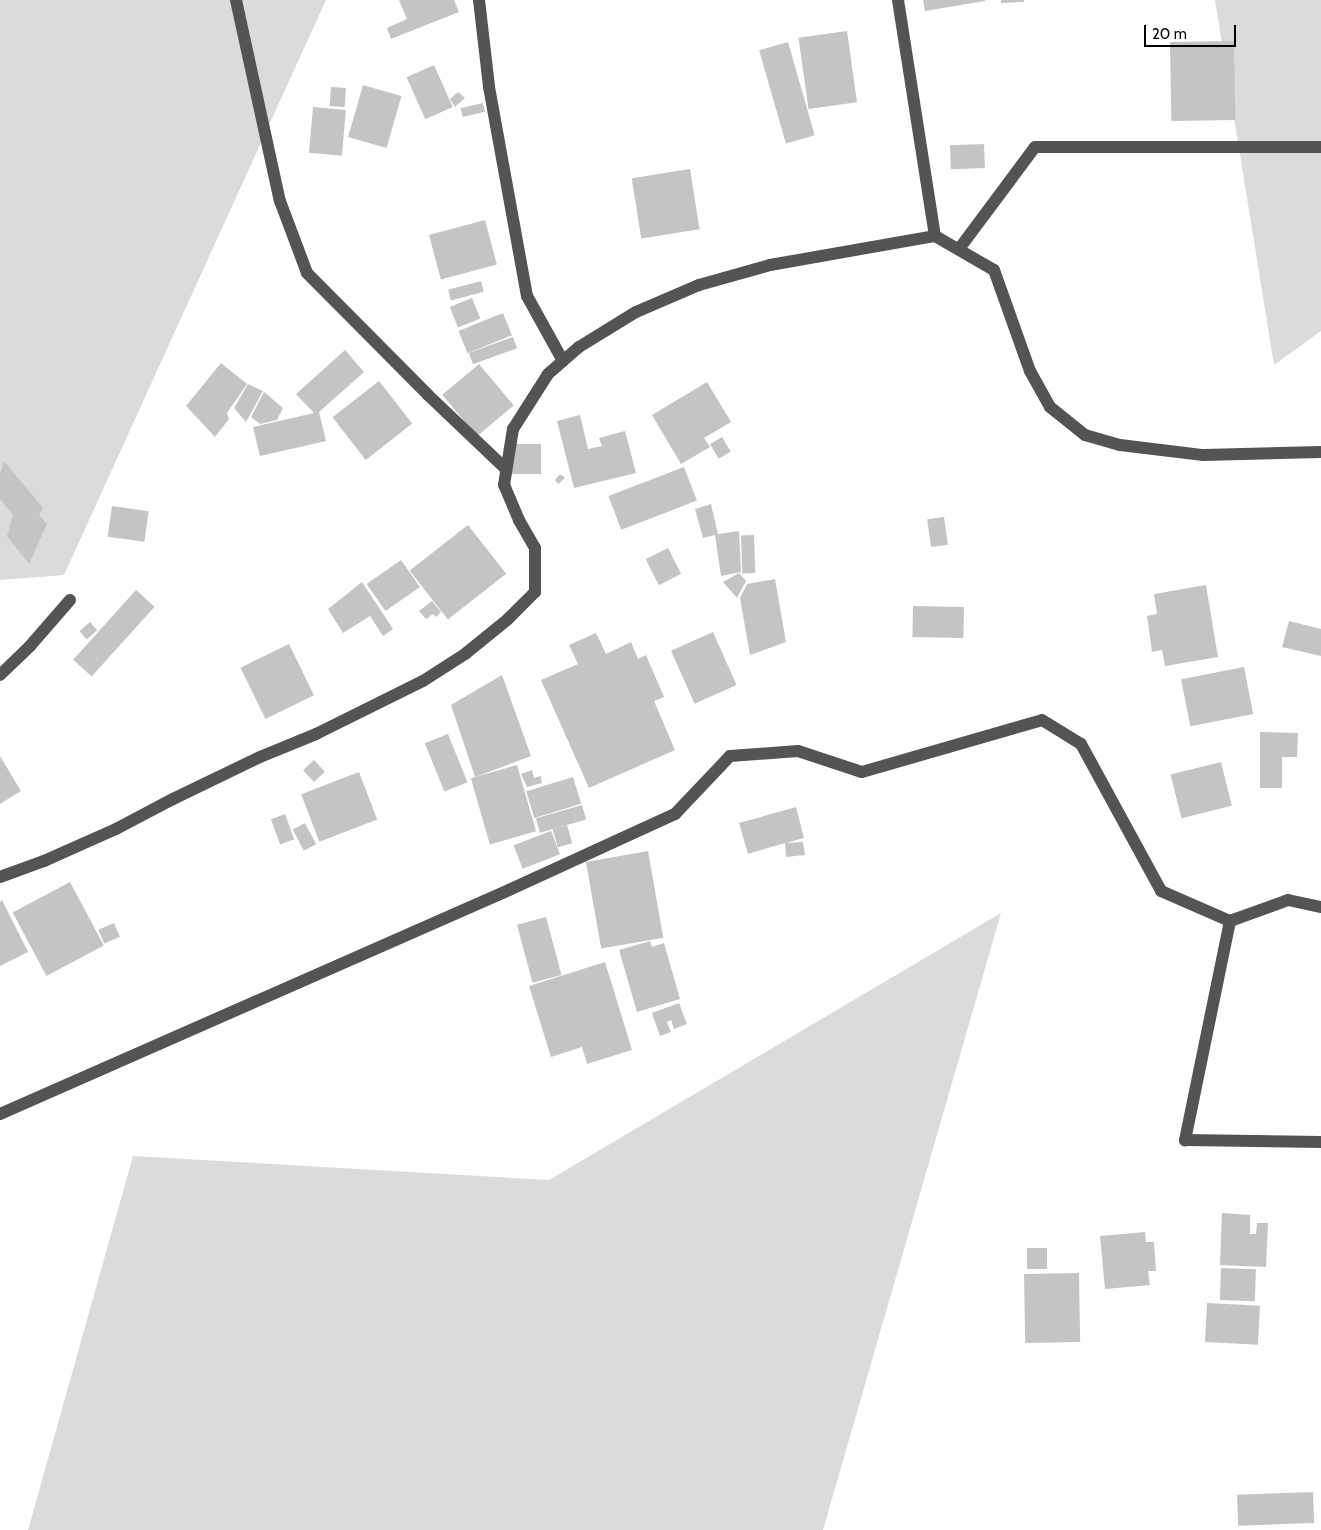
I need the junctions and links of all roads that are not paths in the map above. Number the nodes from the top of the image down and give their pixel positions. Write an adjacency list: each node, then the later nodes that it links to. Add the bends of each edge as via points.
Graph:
1 (236, 0): 9 (street, via 280,201 307,273)
2 (479, 0): 7 (street, via 489,87 527,296)
3 (898, 0): 5 (street)
4 (1321, 147): 6 (street, via 1035,147)
5 (935, 236): 6 (street); 7 (street, via 770,265 699,285 636,312 578,347)
6 (959, 249): 8 (street, via 994,270 1030,371 1050,407 1085,435 1120,445 1203,455)
7 (563, 360): 9 (street, via 548,374 512,429)
8 (1321, 452)
9 (506, 470): 12 (street, via 504,485 535,548 535,592 508,619 423,681 116,829)
10 (70, 600): 11 (street)
11 (0, 675)
12 (0, 877)
13 (1321, 907): 14 (street, via 1288,900)
14 (1230, 921): 15 (street, via 1161,891 1081,744 1042,720 862,772 798,751 730,756 675,814); 16 (street, via 1185,1140)
15 (0, 1114)
16 (1321, 1142)

